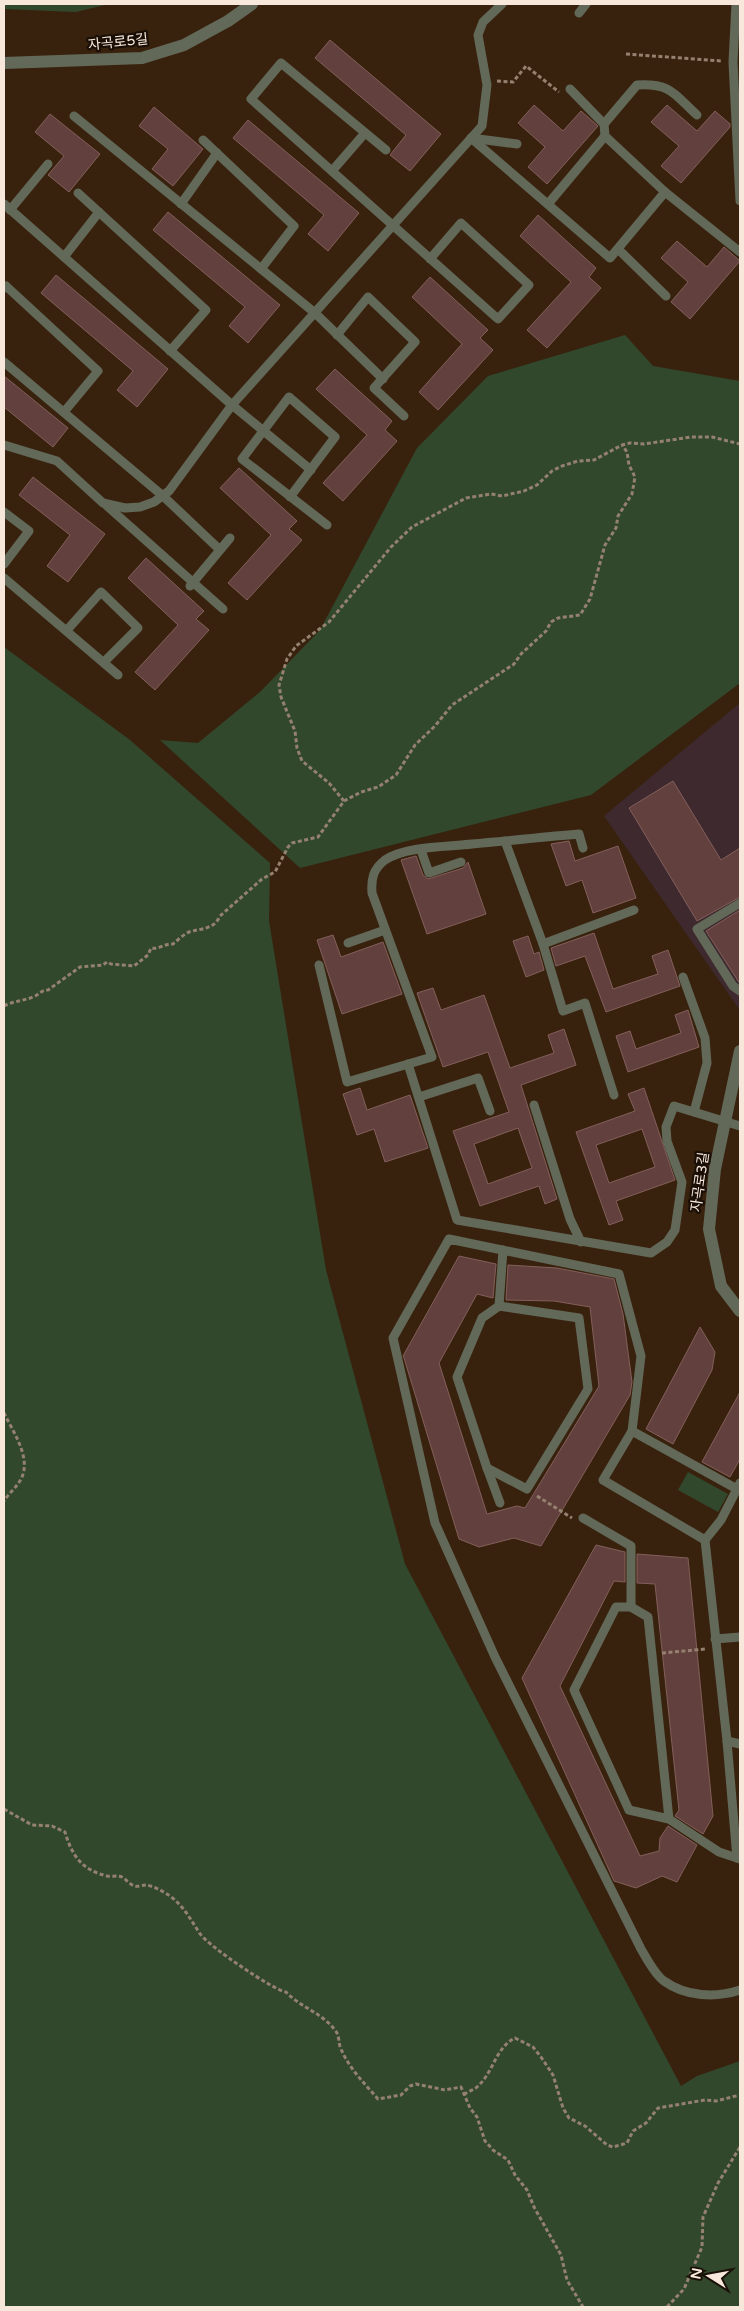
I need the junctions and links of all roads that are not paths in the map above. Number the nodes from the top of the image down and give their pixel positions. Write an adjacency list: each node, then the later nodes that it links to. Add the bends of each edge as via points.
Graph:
1 (252, 4): 6 (street, 자곡로5길, via 184,45 142,58)
2 (502, 4): 13 (lane, via 483,22 478,35 487,81 482,126)
3 (586, 4): 5 (lane)
4 (736, 4): 22 (lane, via 733,62)
5 (579, 13)
6 (4, 63)
7 (570, 89): 10 (lane)
8 (697, 115): 10 (lane, via 667,88 656,84 637,85)
9 (74, 116): 23 (lane)
10 (604, 124): 12 (lane)
11 (365, 133): 16 (lane); 19 (lane); 19 (lane, via 281,63 251,99)
12 (605, 136): 20 (lane); 24 (lane)
13 (471, 138): 15 (lane); 24 (lane); 27 (lane)
14 (203, 140): 17 (lane)
15 (517, 144)
16 (386, 150)
17 (217, 153): 23 (lane); 32 (lane, via 294,226)
18 (48, 164): 25 (lane)
19 (332, 171): 27 (lane)
20 (665, 192): 28 (lane); 29 (lane)
21 (78, 193): 26 (lane)
22 (740, 202)
23 (181, 204): 32 (lane)
24 (548, 204): 28 (lane, via 610,258)
25 (7, 207): 30 (lane)
26 (98, 212): 30 (lane); 37 (lane, via 206,310)
27 (393, 225): 31 (lane); 35 (lane)
28 (618, 249): 34 (lane)
29 (740, 252)
30 (64, 257): 37 (lane)
31 (430, 259): 31 (lane, via 461,223 529,285 498,319)
32 (260, 269): 35 (lane)
33 (4, 288): 41 (lane, via 6,286 98,371)
34 (666, 296)
35 (315, 313): 36 (lane); 40 (lane)
36 (337, 334): 39 (lane); 39 (lane, via 368,297 415,342)
37 (170, 351): 40 (lane)
38 (4, 362): 41 (lane)
39 (383, 380): 42 (lane, via 374,388)
40 (232, 406): 43 (lane); 46 (lane)
41 (64, 412): 46 (lane)
42 (404, 416)
43 (264, 431): 45 (lane); 45 (lane, via 289,397 335,437); 47 (lane, via 242,459)
44 (4, 445): 48 (lane, via 57,462)
45 (311, 470): 47 (lane)
46 (163, 496): 48 (lane, via 140,507 125,508); 52 (lane)
47 (290, 497): 50 (lane)
48 (103, 503): 55 (lane)
49 (4, 512): 53 (lane, via 28,531)
50 (327, 525)
51 (230, 538): 52 (lane)
52 (219, 550): 55 (lane)
53 (4, 564)
54 (4, 578): 57 (lane)
55 (192, 583): 56 (lane)
56 (223, 609)
57 (67, 630): 58 (lane); 58 (lane, via 101,592 138,628)
58 (104, 662): 59 (lane)
59 (118, 675)
60 (505, 841): 61 (lane, via 579,834); 62 (lane); 68 (lane)
61 (583, 848)
62 (421, 850): 63 (lane, via 429,873); 66 (lane, via 400,853 386,860 376,868 371,878 372,893)
63 (461, 862)
64 (740, 903): 71 (lane, via 697,929 733,986)
65 (634, 910): 68 (lane)
66 (385, 930): 67 (lane); 73 (lane, via 432,1057)
67 (348, 943)
68 (543, 944): 74 (lane, via 563,1011 585,1003)
69 (319, 965): 73 (lane, via 347,1082)
70 (683, 977): 78 (lane, via 705,1038 707,1063)
71 (740, 991)
72 (740, 1051): 79 (street, 자곡로3길)
73 (408, 1064): 75 (lane)
74 (614, 1095)
75 (419, 1097): 77 (lane, via 478,1078); 81 (lane, via 457,1220)
76 (534, 1105): 81 (lane, via 570,1219)
77 (490, 1111)
78 (694, 1112): 79 (lane); 81 (lane, via 674,1106 666,1126 667,1141 682,1182 675,1230 666,1242 651,1253)
79 (725, 1122): 80 (lane); 84 (street, 자곡로3길, via 708,1229 721,1286)
80 (740, 1126)
81 (581, 1242)
82 (502, 1250): 83 (lane); 85 (lane, via 620,1274 641,1356); 98 (lane, via 449,1239 393,1338 435,1523 495,1657 640,1949 664,1981 694,1994 725,1995)
83 (499, 1306): 86 (lane, via 482,1318 457,1377); 86 (lane, via 579,1318 588,1389 527,1489)
84 (740, 1311)
85 (632, 1431): 87 (lane); 90 (lane, via 604,1480)
86 (487, 1468): 88 (lane)
87 (738, 1486): 90 (lane, via 721,1520)
88 (500, 1503)
89 (583, 1518): 91 (lane, via 631,1546)
90 (704, 1540): 93 (lane)
91 (631, 1607): 96 (lane, via 648,1617); 96 (lane, via 616,1606 574,1690 630,1810)
92 (740, 1637): 93 (lane)
93 (715, 1639): 94 (lane)
94 (727, 1741): 95 (lane); 97 (lane)
95 (740, 1744)
96 (669, 1819): 97 (lane, via 719,1852)
97 (738, 1858)
98 (740, 1990)

